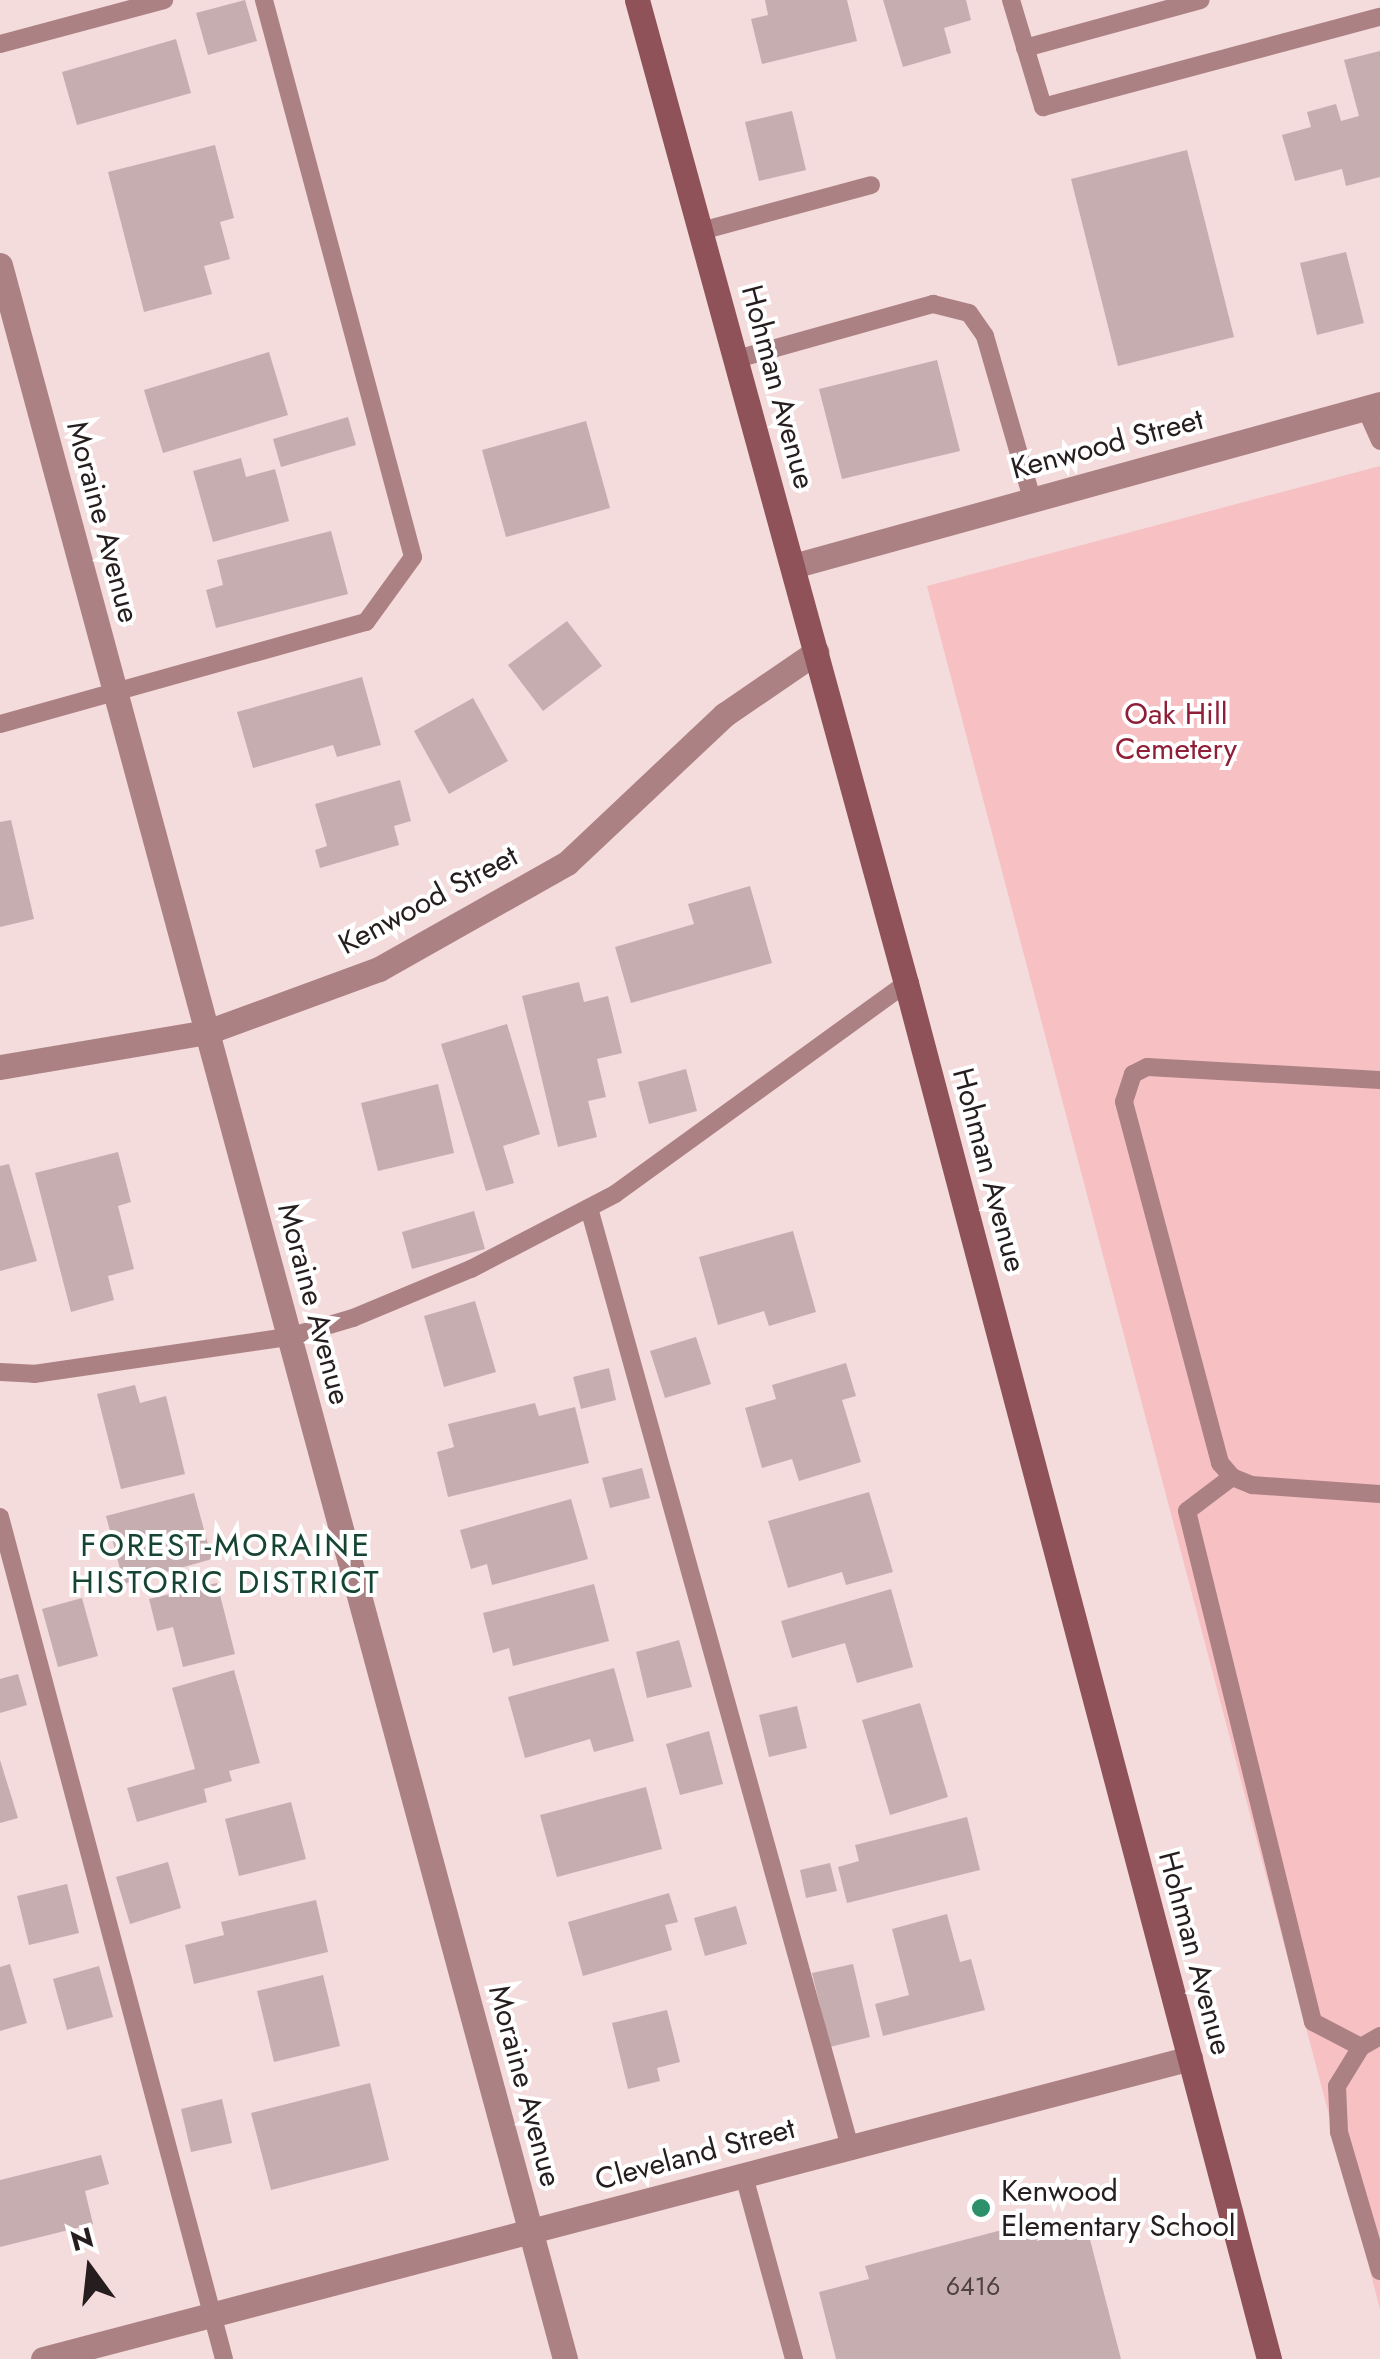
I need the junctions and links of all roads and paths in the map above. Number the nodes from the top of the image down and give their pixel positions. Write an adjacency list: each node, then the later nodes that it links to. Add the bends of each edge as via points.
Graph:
1 (164, 0): 7 (lane)
2 (264, 0): 18 (lane, via 414,557 366,622)
3 (637, 0): 10 (main road, Hohman Avenue)
4 (1011, 0): 8 (lane)
5 (1201, 0): 8 (lane)
6 (1380, 17): 8 (lane, via 1043,107)
7 (0, 44)
8 (1025, 48)
9 (872, 185): 10 (lane)
10 (702, 231): 12 (main road, Hohman Avenue)
11 (0, 265): 18 (street, Moraine Avenue)
12 (737, 359): 15 (lane, via 933,304 969,313 985,336); 16 (main road, Hohman Avenue)
13 (1372, 406): 14 (lane); 15 (street, Kenwood Street)
14 (1380, 441)
15 (1032, 499): 16 (street, Kenwood Street)
16 (793, 566): 17 (main road, Hohman Avenue)
17 (816, 652): 20 (main road, Hohman Avenue); 21 (street, Kenwood Street, via 724,715 567,863 379,969)
18 (116, 694): 19 (lane); 21 (street, Moraine Avenue)
19 (0, 724)
20 (906, 983): 24 (lane); 32 (main road, Hohman Avenue)
21 (207, 1032): 22 (street, Kenwood Street); 25 (street, Moraine Avenue)
22 (0, 1067)
23 (1380, 1080): 27 (lane, via 1147,1067 1128,1085 1124,1102 1212,1439)
24 (589, 1208): 25 (lane, via 471,1269); 33 (lane)
25 (289, 1338): 26 (lane, via 34,1374); 35 (street, Moraine Avenue)
26 (0, 1372)
27 (1232, 1477): 28 (lane, via 1252,1486); 31 (lane, via 1187,1511 1313,2022)
28 (1380, 1494)
29 (0, 1517): 37 (lane)
30 (1380, 2036): 31 (lane)
31 (1362, 2047): 36 (lane, via 1337,2086 1338,2132)
32 (1190, 2058): 33 (street, Cleveland Street); 42 (main road, Hohman Avenue)
33 (850, 2147): 34 (street, Cleveland Street)
34 (744, 2176): 35 (street, Cleveland Street); 41 (lane)
35 (531, 2231): 37 (street, Cleveland Street); 40 (street, Moraine Avenue)
36 (1380, 2271)
37 (213, 2314): 38 (street, Cleveland Street); 39 (lane)
38 (43, 2359)
39 (224, 2359)
40 (565, 2359)
41 (794, 2359)
42 (1269, 2359)

